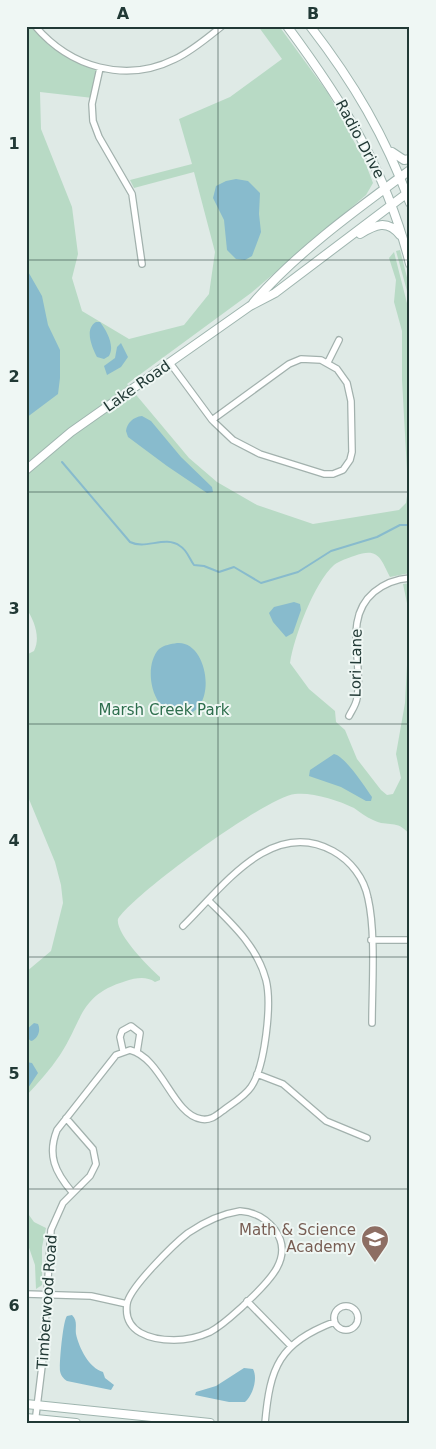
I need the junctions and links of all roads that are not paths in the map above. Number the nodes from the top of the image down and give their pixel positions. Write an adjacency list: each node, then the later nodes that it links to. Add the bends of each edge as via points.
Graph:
1 (35, 26): 5 (street, via 61,52)
2 (222, 26): 5 (street, via 165,64 137,70)
3 (287, 26): 10 (street, Radio Drive, via 347,111)
4 (310, 26): 6 (street, Radio Drive, via 362,99)
5 (100, 68): 16 (street, via 92,104 93,120 99,137 132,194)
6 (388, 149): 7 (street, via 404,160); 9 (street, Radio Drive)
7 (410, 159)
8 (410, 170): 9 (street, Lake Road)
9 (400, 177): 10 (street, Lake Road); 11 (street, Radio Drive)
10 (385, 188): 13 (street, Radio Drive); 18 (street, Lake Road, via 268,285)
11 (408, 192): 12 (street, Radio Drive); 13 (street, Lake Road)
12 (410, 203)
13 (392, 205): 14 (street, Radio Drive); 15 (street, Lake Road)
14 (405, 244): 15 (street, via 393,228 382,224); 17 (street, Radio Drive)
15 (325, 256): 18 (street, Lake Road, via 275,293)
16 (142, 264)
17 (410, 264)
18 (250, 306): 21 (street, Lake Road)
19 (339, 340): 20 (street)
20 (328, 362): 22 (street, via 309,358 293,362); 22 (street, via 344,378 351,397 352,454 340,472 324,474 260,454 233,440)
21 (170, 363): 22 (street); 23 (street, Lake Road, via 71,432)
22 (212, 420)
23 (26, 470)
24 (410, 578): 25 (street, Lori Lane, via 381,586 361,609 356,632 358,698)
25 (349, 716)
26 (208, 901): 27 (street); 28 (street, via 263,851 290,843 316,844 343,857 361,878 368,898); 33 (street, via 244,937 266,980 268,1022)
27 (183, 926)
28 (371, 940): 29 (street); 30 (street)
29 (410, 940)
30 (372, 1023)
31 (123, 1051): 32 (street); 32 (street, via 122,1031 132,1026 140,1032); 34 (street, via 110,1061)
32 (137, 1052): 33 (street, via 149,1061 189,1115 202,1120 216,1116 245,1094)
33 (257, 1074): 35 (street, via 283,1084 326,1121)
34 (66, 1118): 36 (street, via 57,1130 51,1152 57,1173); 36 (street, Timberwood Road, via 82,1134 96,1156 90,1176)
35 (367, 1138)
36 (72, 1192): 38 (street, Timberwood Road, via 63,1203 51,1230)
37 (26, 1294): 38 (street)
38 (47, 1294): 40 (street, via 91,1296); 44 (street, Timberwood Road)
39 (247, 1302): 40 (street, via 210,1332 173,1340 142,1335 131,1323); 40 (street, via 271,1278 281,1252 278,1234 266,1220 240,1211 212,1220 178,1242 134,1290); 42 (street)
40 (127, 1304)
41 (334, 1322): 41 (street, via 339,1328 350,1330 358,1323 358,1314 351,1306 344,1305 336,1310); 42 (street, via 306,1334)
42 (291, 1346): 49 (street, via 271,1378)
43 (26, 1404): 44 (street)
44 (38, 1405): 46 (street, Timberwood Road); 48 (street)
45 (26, 1418): 46 (street)
46 (36, 1421): 47 (street)
47 (76, 1423)
48 (210, 1423)
49 (265, 1423)

